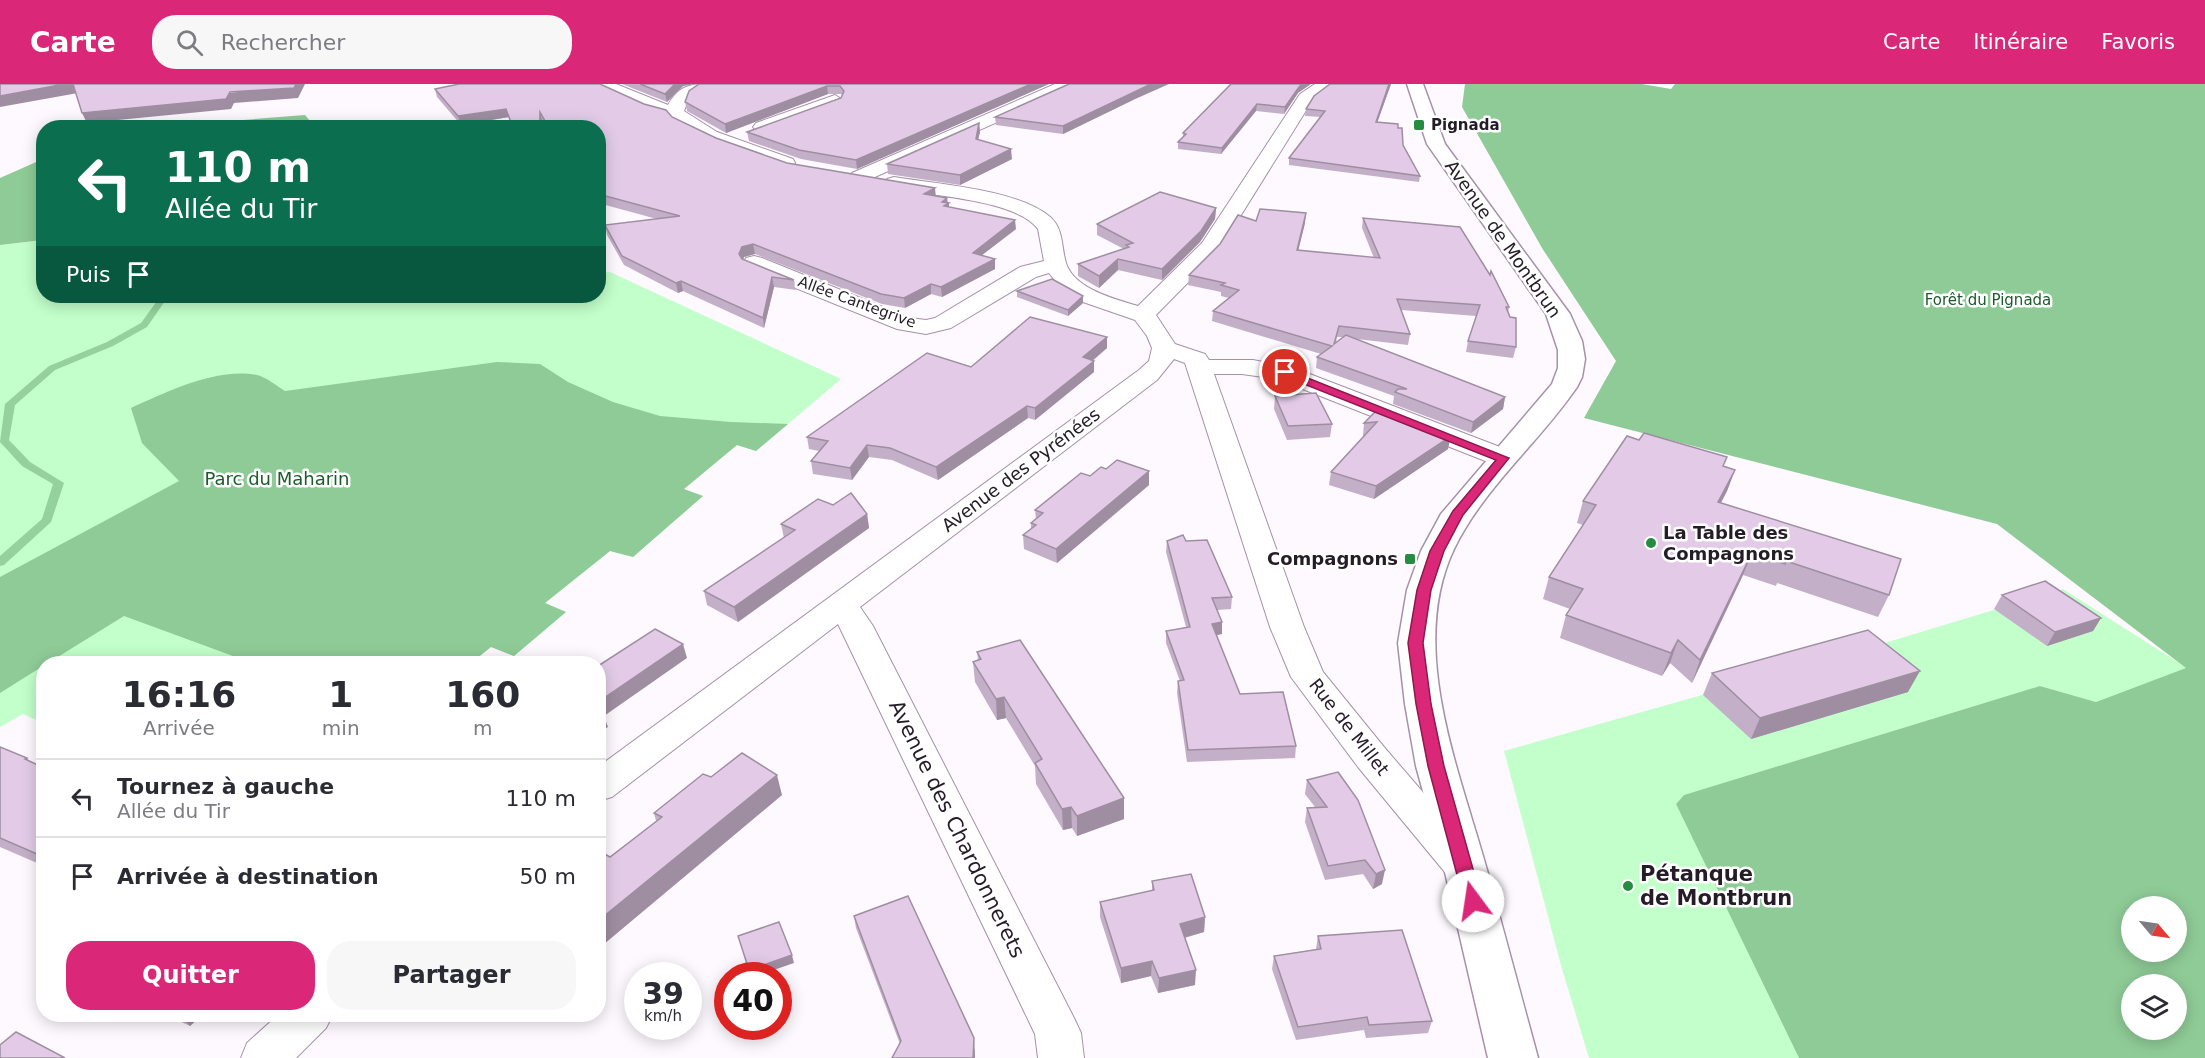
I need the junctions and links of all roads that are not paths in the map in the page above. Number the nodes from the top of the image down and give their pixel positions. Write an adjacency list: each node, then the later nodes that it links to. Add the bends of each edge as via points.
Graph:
1 (602, 84): 7 (street)
2 (700, 84): 7 (street, via 680,97)
3 (1068, 84): 11 (street)
4 (1325, 84): 14 (street, via 1306,98 1210,247)
5 (1415, 84): 17 (street, Avenue de Montbrun, via 1436,144 1558,314 1571,343 1574,362 1566,384)
6 (835, 100): 8 (street)
7 (675, 112): 8 (street)
8 (724, 141): 9 (street)
9 (803, 167)
10 (839, 174): 11 (street)
11 (859, 177): 13 (street, via 984,198 1030,212 1044,221 1051,233)
12 (754, 263): 13 (street, Allée Cantegrive, via 905,324 926,327 943,323 1028,272)
13 (1056, 265): 14 (street, via 1061,278 1080,290)
14 (1143, 315): 15 (street, via 1160,335)
15 (1164, 349): 16 (street, via 1196,360); 18 (street, Avenue des Pyrénées, via 1162,361 1148,375)
16 (1199, 368): 17 (street, via 1259,366 1285,372); 20 (street, Rue de Millet, via 1287,627 1308,677)
17 (1503, 458): 20 (street, Avenue de Montbrun, via 1457,514 1437,551 1424,590 1416,643 1436,766)
18 (842, 604): 19 (street, Avenue des Pyrénées); 23 (street, Avenue des Chardonnerets, via 1058,1033)
19 (606, 781)
20 (1465, 868): 24 (street, Avenue de Montbrun)
21 (301, 1022): 22 (street)
22 (264, 1058)
23 (1061, 1058)
24 (1513, 1058)

